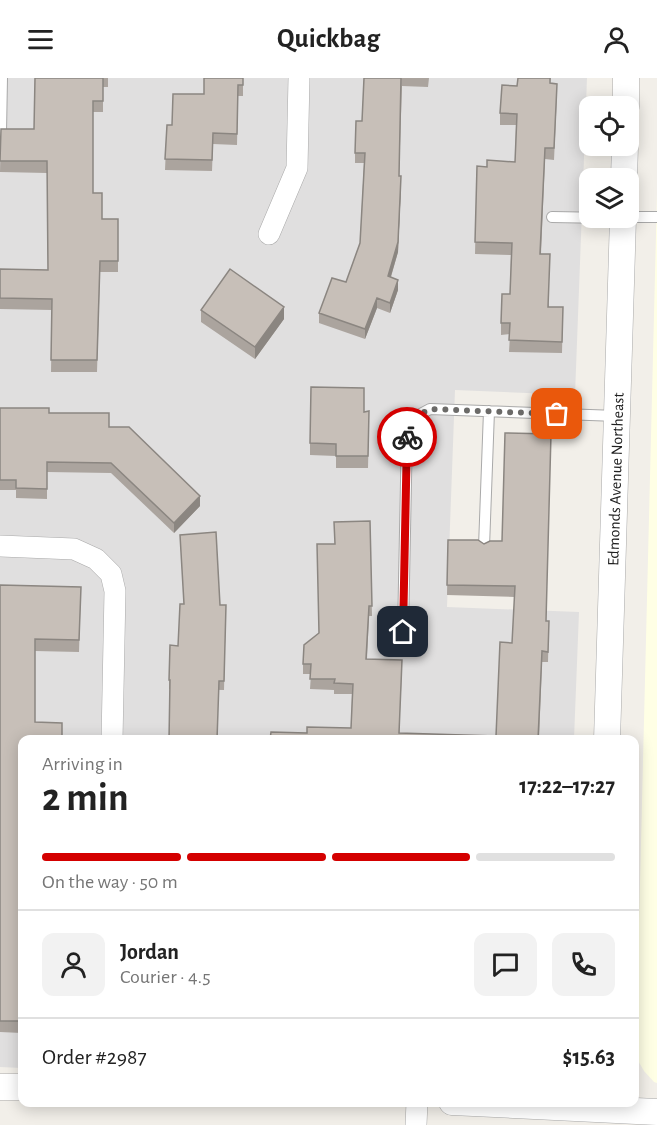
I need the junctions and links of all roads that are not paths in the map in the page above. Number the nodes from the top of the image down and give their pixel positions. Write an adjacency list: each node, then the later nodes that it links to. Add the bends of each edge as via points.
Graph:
1 (2, 78): 5 (lane)
2 (298, 78): 11 (street, via 297,168)
3 (626, 78): 4 (street)
4 (626, 96)
5 (2, 132)
6 (552, 217): 7 (lane)
7 (579, 217)
8 (639, 217): 9 (lane)
9 (657, 217)
10 (623, 228): 13 (street, Edmonds Avenue Northeast)
11 (270, 234)
12 (489, 411): 13 (lane); 15 (lane); 16 (lane, via 430,409 415,417 407,431)
13 (617, 416): 18 (street, Edmonds Avenue Northeast)
14 (0, 546): 17 (street, via 74,549 96,559 111,574 115,591)
15 (484, 547)
16 (403, 632)
17 (112, 735)
18 (607, 735)
19 (0, 1087): 20 (street)
20 (18, 1087)
21 (417, 1107): 25 (street)
22 (525, 1107): 23 (street)
23 (598, 1112): 24 (street)
24 (657, 1112)
25 (416, 1125)

